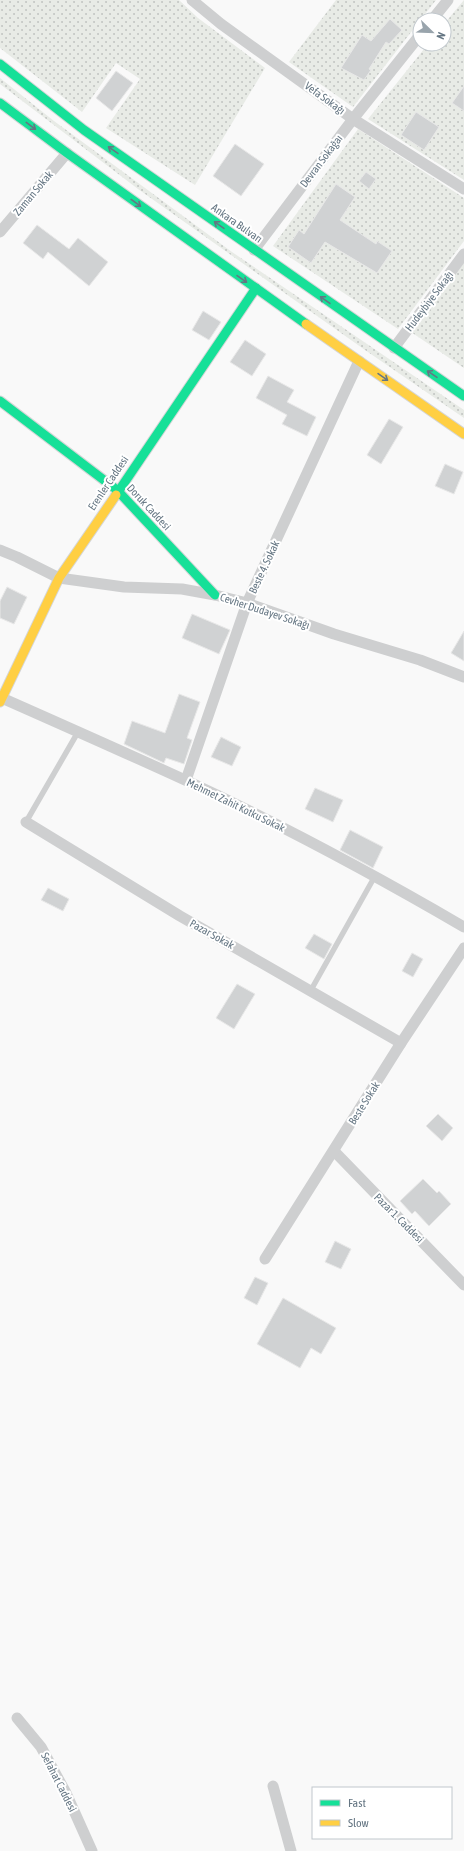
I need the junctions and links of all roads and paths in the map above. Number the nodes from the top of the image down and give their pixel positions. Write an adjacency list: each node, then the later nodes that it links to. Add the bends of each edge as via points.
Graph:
1 (192, 0): 7 (street, Vefa Sokağı, via 221,24)
2 (448, 0): 3 (street)
3 (438, 12)
4 (412, 45): 7 (street, Devran Sokağaı)
5 (0, 64): 11 (main road, Ankara Bulvarı, one-way to 5, via 84,130)
6 (0, 103): 8 (main road, one-way to 8)
7 (353, 119): 9 (street, Vefa Sokağı); 11 (street, Devran Sokağaı)
8 (67, 153): 10 (street, Zaman Sokak); 13 (main road, one-way to 13)
9 (464, 189)
10 (0, 232)
11 (254, 250): 14 (main road, Ankara Bulvarı, one-way to 11)
12 (464, 254): 14 (street, Hudeybiye Sokağı)
13 (256, 288): 15 (main road); 19 (main road, Erenler Caddesi)
14 (394, 348): 16 (main road, Ankara Bulvarı, one-way to 14)
15 (359, 361): 18 (main road, one-way to 18); 23 (street, Beste 4. Sokak)
16 (464, 396)
17 (0, 401): 19 (main road, Doruk Caddesi)
18 (464, 434)
19 (117, 490): 21 (main road, Erenler Caddesi); 22 (main road, Doruk Caddesi)
20 (0, 550): 21 (street, Cevher Dudayev Sokağı)
21 (59, 578): 22 (street, Cevher Dudayev Sokağı, via 111,586 182,589); 25 (main road, Erenler Caddesi)
22 (215, 594): 23 (street, Cevher Dudayev Sokağı)
23 (247, 603): 24 (street, Cevher Dudayev Sokağı); 27 (street, Beste 4. Sokak)
24 (464, 677)
25 (1, 700): 26 (street, Mehmet Zahit Kotku Sokak)
26 (78, 732): 27 (street, Mehmet Zahit Kotku Sokak); 28 (lane)
27 (186, 780): 29 (street, Mehmet Zahit Kotku Sokak)
28 (26, 822): 32 (street, Pazar Sokak, via 180,916)
29 (375, 876): 30 (street, Mehmet Zahit Kotku Sokak); 32 (lane)
30 (464, 927)
31 (464, 948): 33 (street, Beste Sokak)
32 (312, 990): 33 (street, Pazar Sokak)
33 (401, 1042): 34 (street, Beste Sokak)
34 (334, 1151): 35 (street, Beste Sokak); 36 (street, Pazar 1. Caddesi)
35 (265, 1259)
36 (464, 1285)
37 (18, 1718): 39 (street, Sefahat Caddesi, via 41,1747 66,1793)
38 (273, 1786): 40 (street)
39 (92, 1851)
40 (291, 1851)

